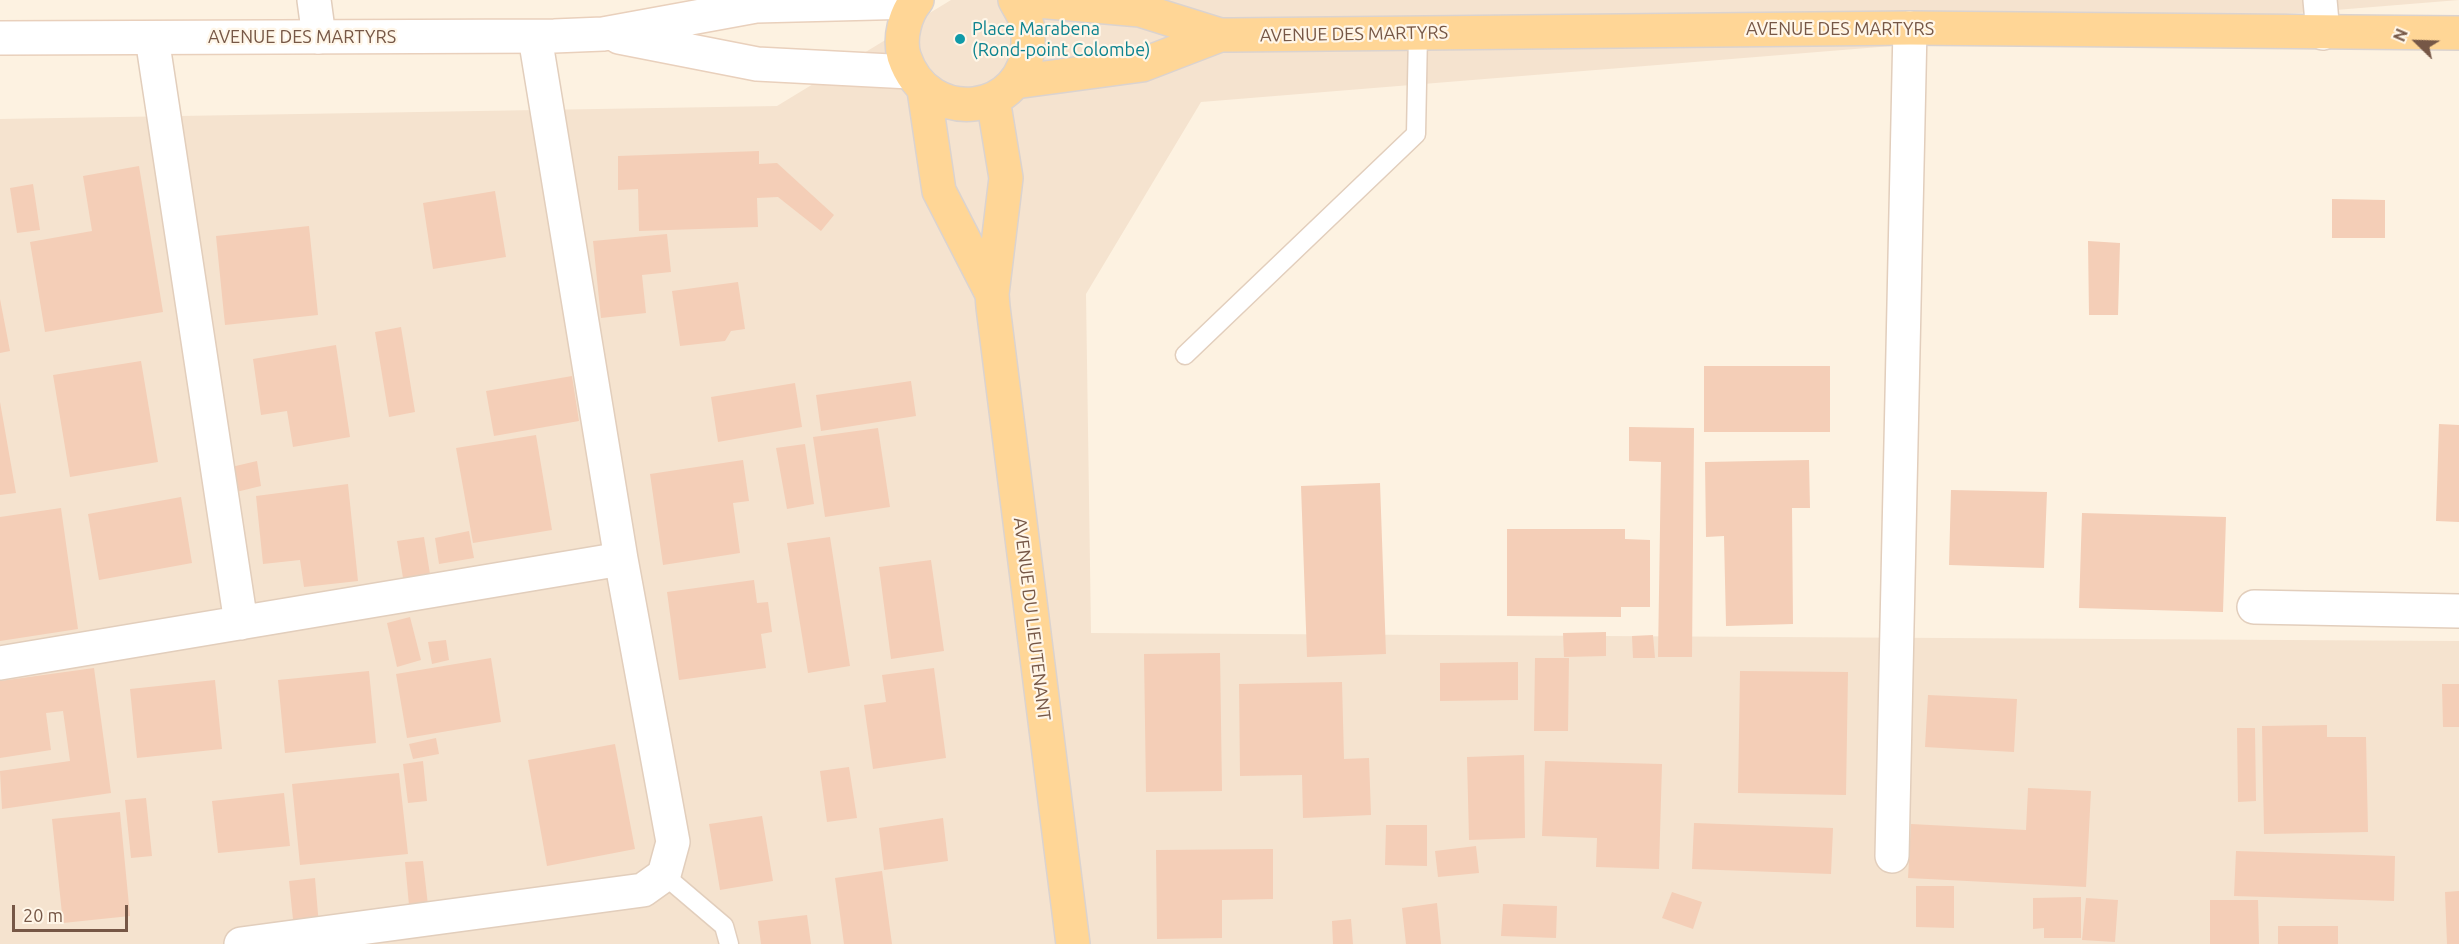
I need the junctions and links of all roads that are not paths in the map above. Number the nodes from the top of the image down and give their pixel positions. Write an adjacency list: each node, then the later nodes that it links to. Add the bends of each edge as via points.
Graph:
1 (314, 0): 12 (street)
2 (1015, 0): 17 (main road, via 1028,26 1028,56)
3 (1026, 0): 11 (main road, AVENUE DES MARTYRS, via 1140,10)
4 (2320, 0): 8 (street)
5 (916, 1): 10 (street, AVENUE DES MARTYRS, via 756,6); 16 (main road, AVENUE DU LIEUTENANT, via 904,24 902,49)
6 (1910, 28): 7 (main road, AVENUE DES MARTYRS); 8 (main road, AVENUE DES MARTYRS); 25 (street)
7 (1418, 33): 11 (main road, AVENUE DES MARTYRS); 19 (lane, via 1416,134)
8 (2323, 33): 9 (main road, AVENUE DES MARTYRS)
9 (2459, 33)
10 (603, 34): 13 (street, AVENUE DES MARTYRS); 16 (street, AVENUE DES MARTYRS, via 757,64)
11 (1220, 35): 17 (main road, AVENUE DES MARTYRS, via 1142,65)
12 (319, 37): 13 (street, AVENUE DES MARTYRS); 15 (street, AVENUE DES MARTYRS)
13 (535, 37): 20 (street)
14 (0, 38): 15 (street, AVENUE DES MARTYRS)
15 (152, 38): 23 (street)
16 (916, 81): 17 (main road, AVENUE DES MARTYRS, via 945,102 969,105); 18 (main road, AVENUE DU LIEUTENANT, via 939,192)
17 (1004, 91): 18 (main road, AVENUE DU LIEUTENANT, via 1006,178)
18 (992, 294): 29 (main road, AVENUE DU LIEUTENANT)
19 (1185, 355)
20 (621, 559): 23 (street); 26 (street, via 673,842)
21 (2254, 607): 22 (street)
22 (2459, 612)
23 (241, 623): 24 (street)
24 (0, 663)
25 (1892, 856)
26 (664, 875): 27 (street, via 643,890); 28 (lane, via 724,926)
27 (241, 944)
28 (729, 944)
29 (1073, 944)

